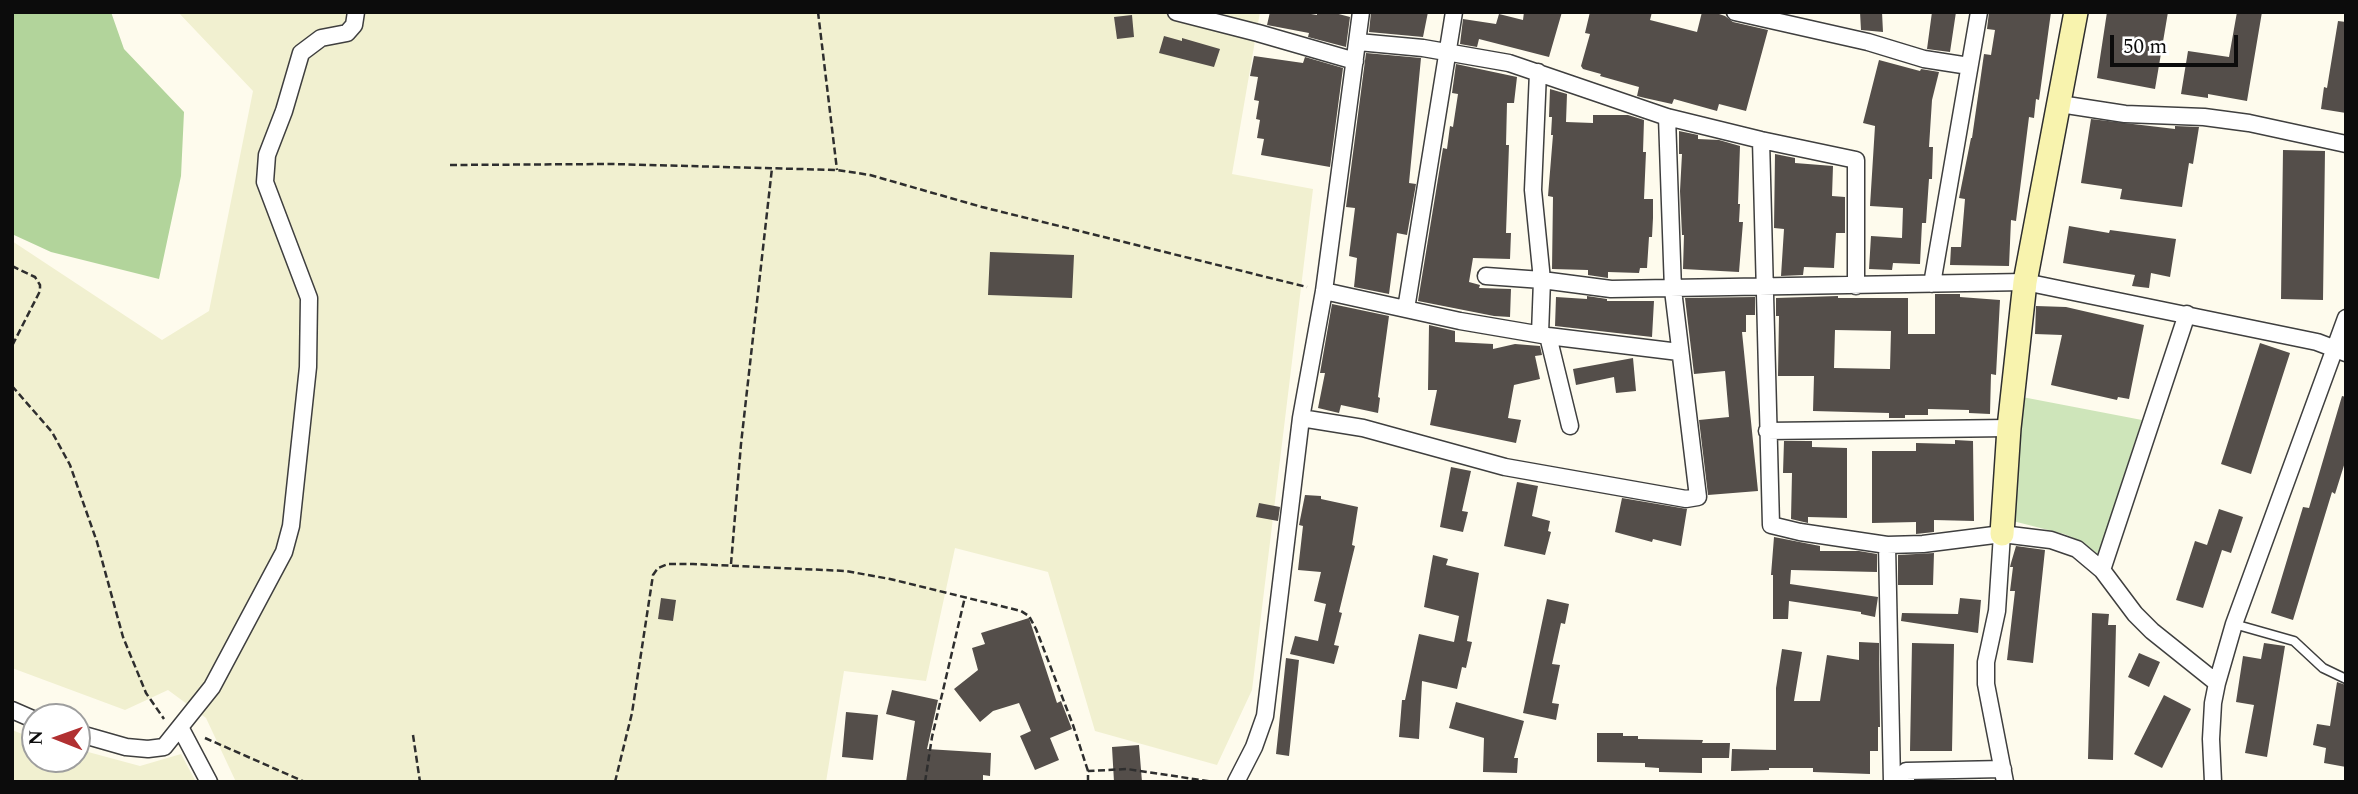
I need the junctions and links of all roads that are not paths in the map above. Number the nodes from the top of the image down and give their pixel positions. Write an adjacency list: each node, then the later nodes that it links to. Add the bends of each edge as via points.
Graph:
1 (355, 12): 41 (street, via 354,25 347,33 321,38 301,52 267,155 265,182 310,298 308,367 291,526 284,552 212,687)
2 (1176, 12): 10 (street)
3 (1361, 12): 8 (street)
4 (1454, 12): 9 (street)
5 (1735, 12): 11 (street)
6 (1979, 12): 11 (street)
7 (2076, 12): 13 (street)
8 (1358, 42): 9 (street); 10 (street)
9 (1448, 53): 12 (street); 25 (street)
10 (1355, 61): 23 (street)
11 (1969, 66): 20 (street)
12 (1538, 72): 14 (street); 18 (street, via 1533,190)
13 (2060, 104): 16 (street, via 2249,123); 19 (street)
14 (1667, 117): 15 (street); 24 (street)
15 (1761, 140): 21 (street); 22 (street, via 1856,160)
16 (2346, 144)
17 (1486, 276): 18 (street)
18 (1542, 280): 24 (street, via 1611,289); 28 (street)
19 (2025, 282): 20 (street); 26 (street); 33 (street)
20 (1933, 284): 22 (street)
21 (1765, 286): 22 (street); 24 (street); 34 (street)
22 (1856, 286)
23 (1324, 290): 25 (street); 31 (street)
24 (1673, 290): 30 (street)
25 (1406, 309): 28 (street)
26 (2187, 314): 29 (street); 37 (street)
27 (2346, 318): 29 (street)
28 (1544, 335): 30 (street); 32 (street)
29 (2340, 350): 38 (street)
30 (1679, 352): 31 (street, via 1698,497 1686,499 1505,467 1363,428)
31 (1301, 418): 45 (street, via 1265,716)
32 (1570, 426)
33 (2009, 428): 34 (street); 35 (street)
34 (1767, 431): 36 (street, via 1771,525)
35 (2003, 534): 36 (street); 37 (street, via 2065,544); 43 (street, via 1986,684)
36 (1887, 545): 46 (street)
37 (2102, 570): 40 (street, via 2152,631)
38 (2234, 624): 39 (lane, via 2294,641 2323,668); 40 (street)
39 (2346, 679)
40 (2217, 683): 48 (street, via 2211,739)
41 (181, 729): 42 (street, via 164,747 148,749); 44 (street)
42 (91, 737)
43 (2004, 775): 47 (street, via 1906,771)
44 (209, 782)
45 (1236, 782)
46 (1892, 782)
47 (1906, 782)
48 (2213, 782)

